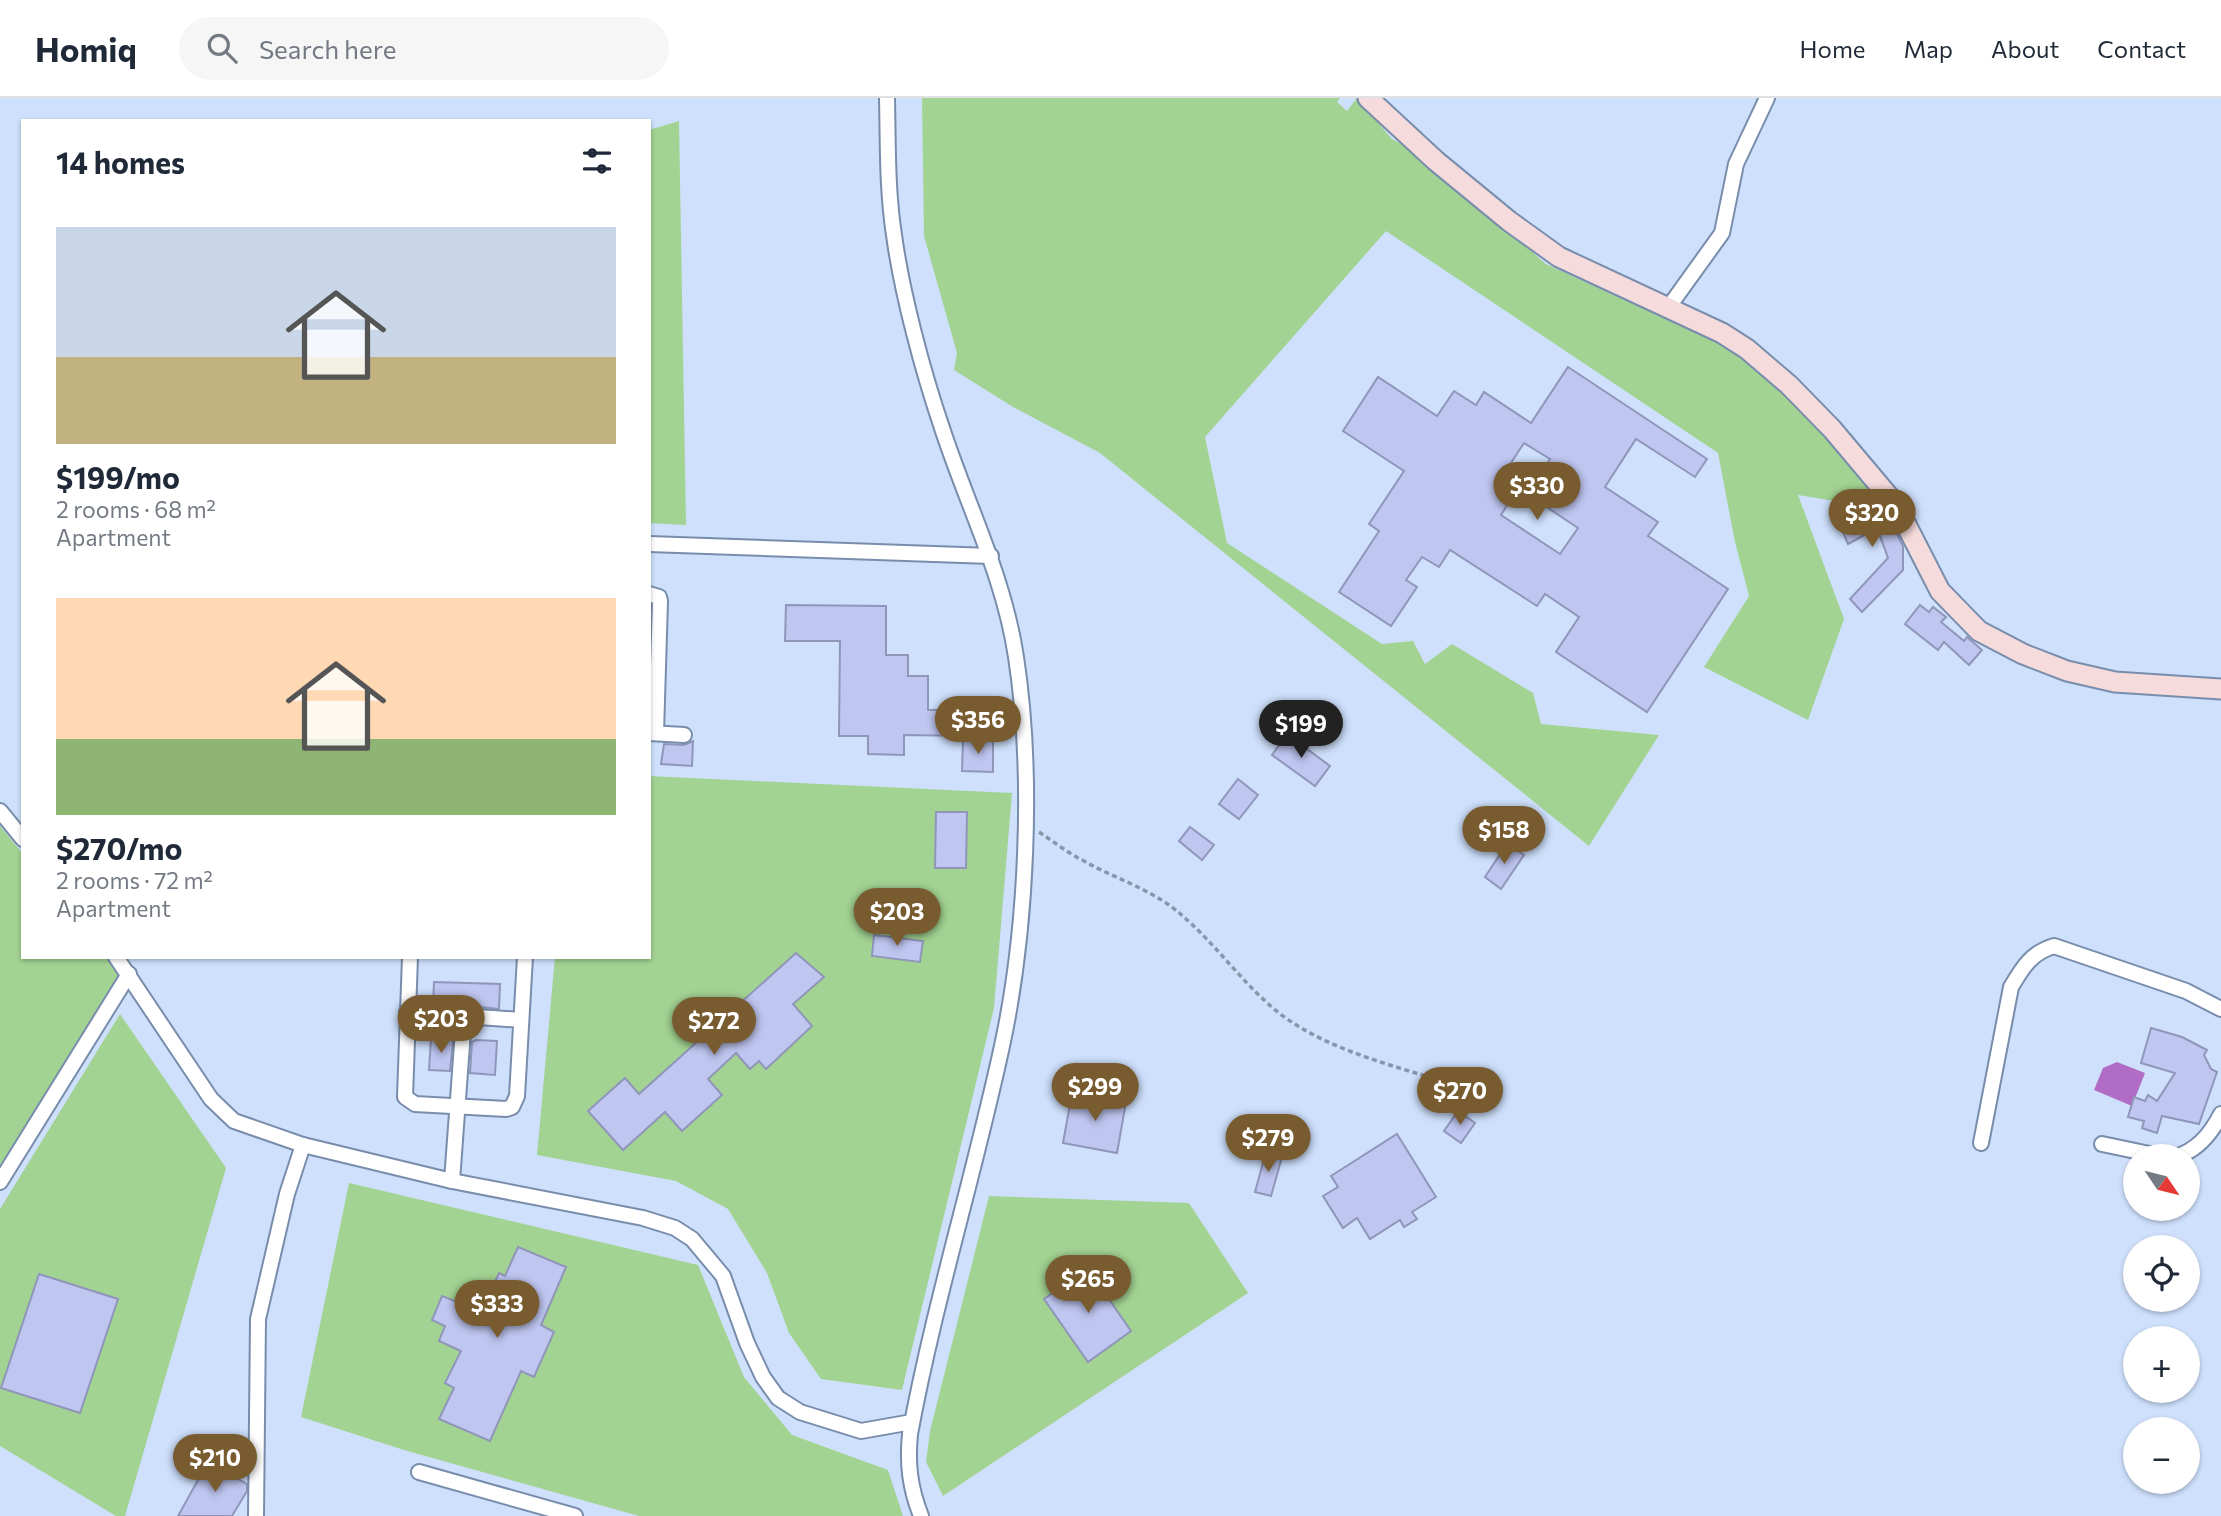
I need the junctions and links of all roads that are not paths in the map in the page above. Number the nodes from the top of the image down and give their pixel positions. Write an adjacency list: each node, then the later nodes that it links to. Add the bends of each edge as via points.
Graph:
1 (887, 98): 6 (street, via 894,235 902,279 942,427)
2 (1368, 98): 4 (street, via 1508,221 1559,257)
3 (1767, 98): 4 (street, via 1736,164 1722,233)
4 (1668, 308): 9 (street, via 1747,349 1832,429 1896,505 1940,591 1979,631 2034,658 2115,682)
5 (651, 544): 6 (street)
6 (991, 556): 31 (street, via 1017,658 1025,743 1026,823 1016,969 1003,1044)
7 (651, 595): 8 (street, via 660,601)
8 (654, 673): 10 (street)
9 (2221, 689)
10 (653, 733): 11 (street)
11 (684, 735)
12 (0, 811): 13 (street)
13 (21, 837)
14 (118, 959): 17 (street)
15 (410, 959): 19 (street)
16 (525, 959): 21 (street)
17 (129, 974): 27 (street, via 223,1112 233,1121); 30 (street)
18 (2221, 1009): 24 (street, via 2186,991 2054,946 2038,951 2011,987)
19 (407, 1012): 20 (street); 22 (street, via 405,1097 415,1104)
20 (464, 1017): 21 (street); 22 (street)
21 (522, 1020): 22 (street, via 516,1102 506,1109)
22 (459, 1106): 29 (street)
23 (2221, 1114): 26 (street)
24 (1981, 1143)
25 (2102, 1144): 28 (street)
26 (2199, 1144)
27 (303, 1145): 29 (street); 33 (street, via 258,1319)
28 (2123, 1148)
29 (452, 1181): 31 (street, via 675,1228 692,1239 723,1276 747,1343 778,1398 800,1412 861,1431)
30 (0, 1182)
31 (912, 1422): 35 (street, via 907,1462)
32 (419, 1472): 34 (street)
33 (256, 1516)
34 (575, 1516)
35 (921, 1516)

